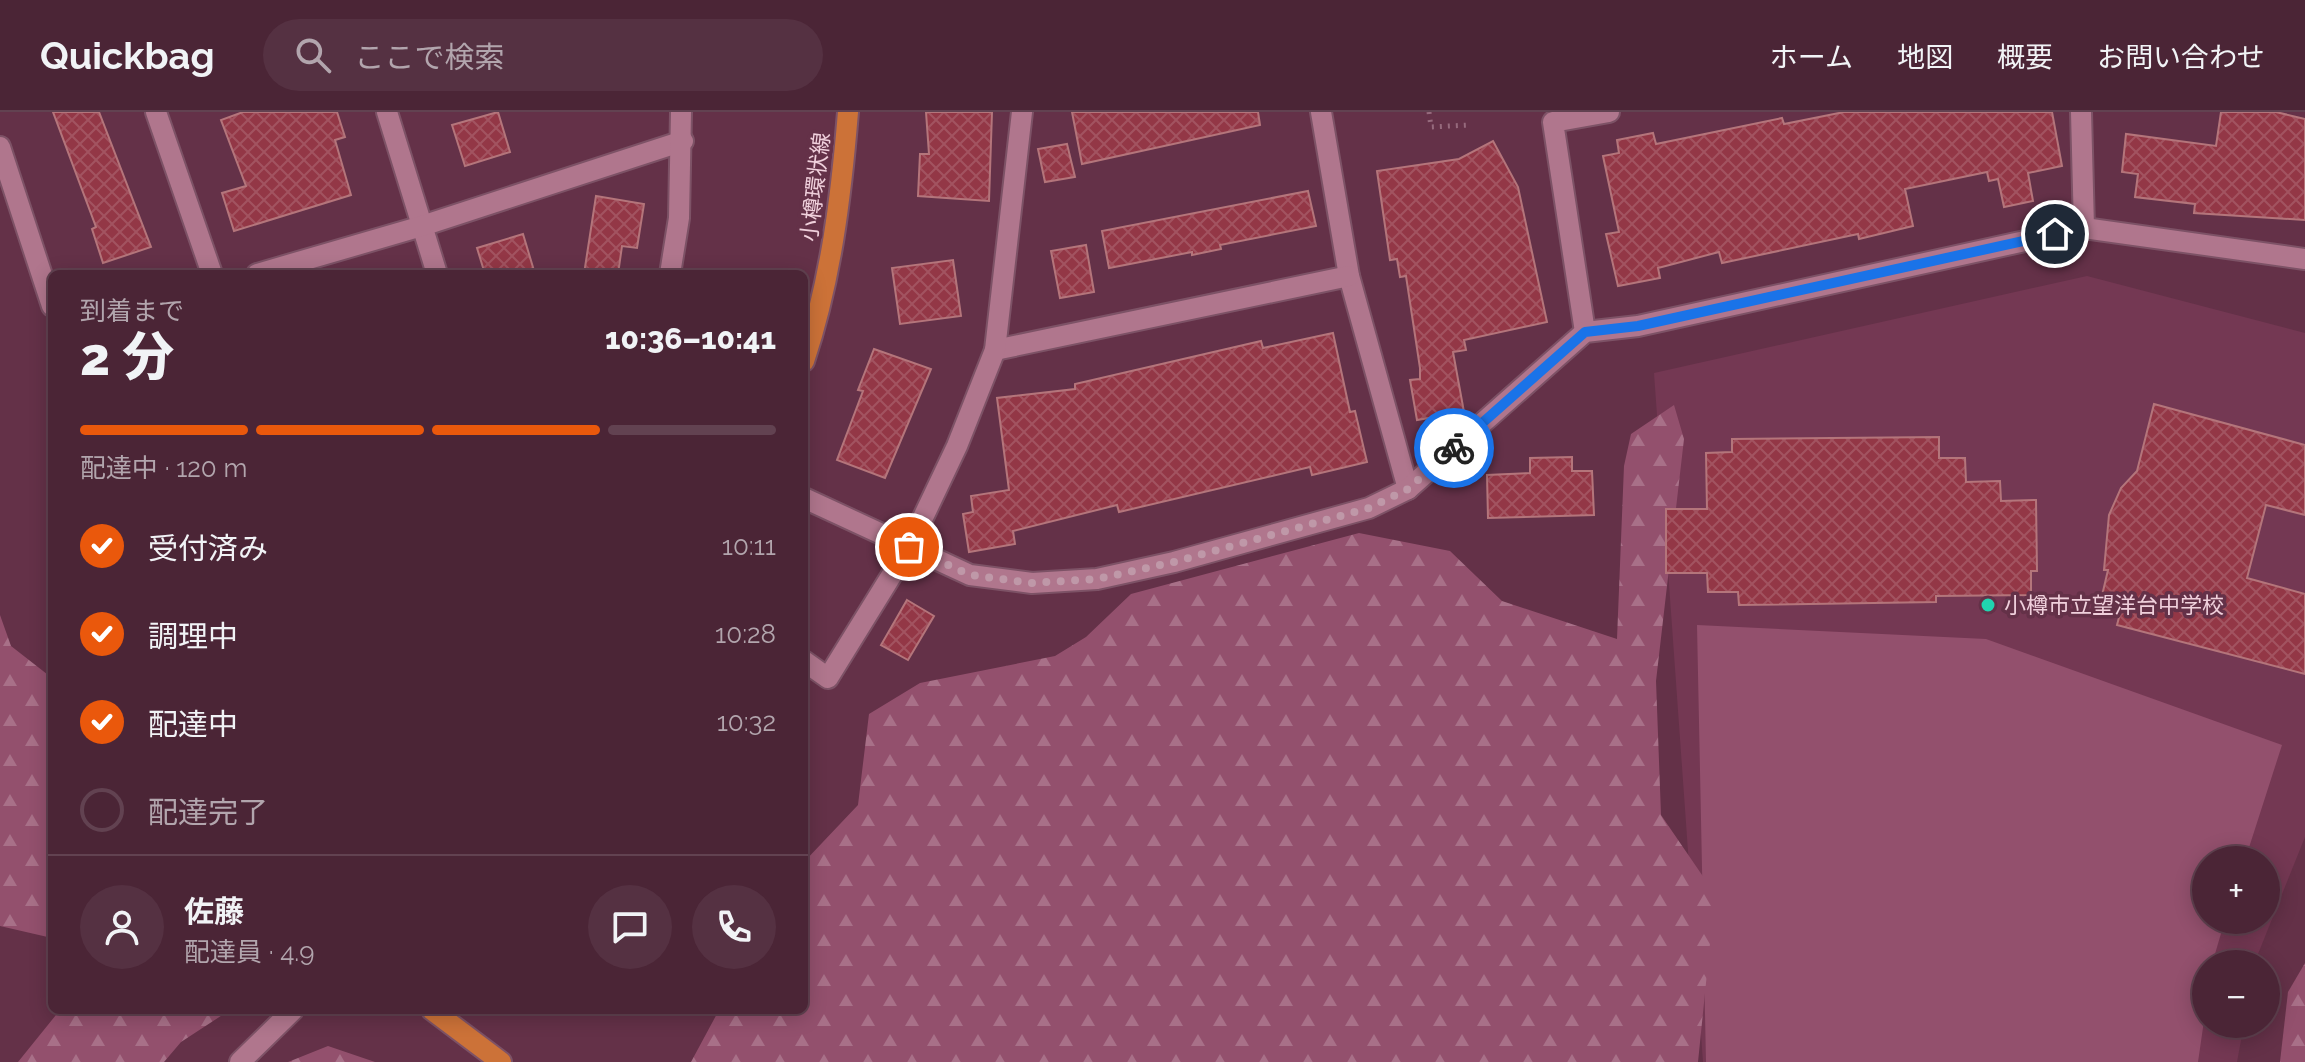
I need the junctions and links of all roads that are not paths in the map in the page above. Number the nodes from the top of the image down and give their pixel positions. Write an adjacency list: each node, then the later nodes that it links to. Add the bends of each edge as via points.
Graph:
1 (156, 112): 14 (street)
2 (387, 112): 11 (street)
3 (681, 112): 9 (street)
4 (848, 112): 21 (main road, 小樽環状線, via 838,219)
5 (1022, 112): 22 (street)
6 (1321, 112): 18 (street)
7 (1609, 112): 20 (street, via 1553,122)
8 (2081, 112): 12 (street)
9 (683, 141): 11 (street); 17 (street)
10 (0, 147): 19 (street)
11 (422, 226): 15 (street); 16 (street)
12 (2084, 228): 13 (street); 20 (street, via 1638,326)
13 (2305, 259)
14 (211, 270)
15 (271, 270)
16 (436, 270)
17 (671, 270)
18 (1349, 276): 22 (street); 23 (street)
19 (48, 294)
20 (1585, 332): 23 (street)
21 (808, 350)
22 (995, 350): 25 (street)
23 (1408, 489): 25 (street, via 1369,508 1097,579 1032,583 970,575)
24 (808, 500): 25 (street)
25 (909, 547): 26 (street, via 828,678)
26 (808, 664)
27 (289, 1014): 29 (street)
28 (437, 1014): 30 (main road)
29 (240, 1062)
30 (501, 1062)

